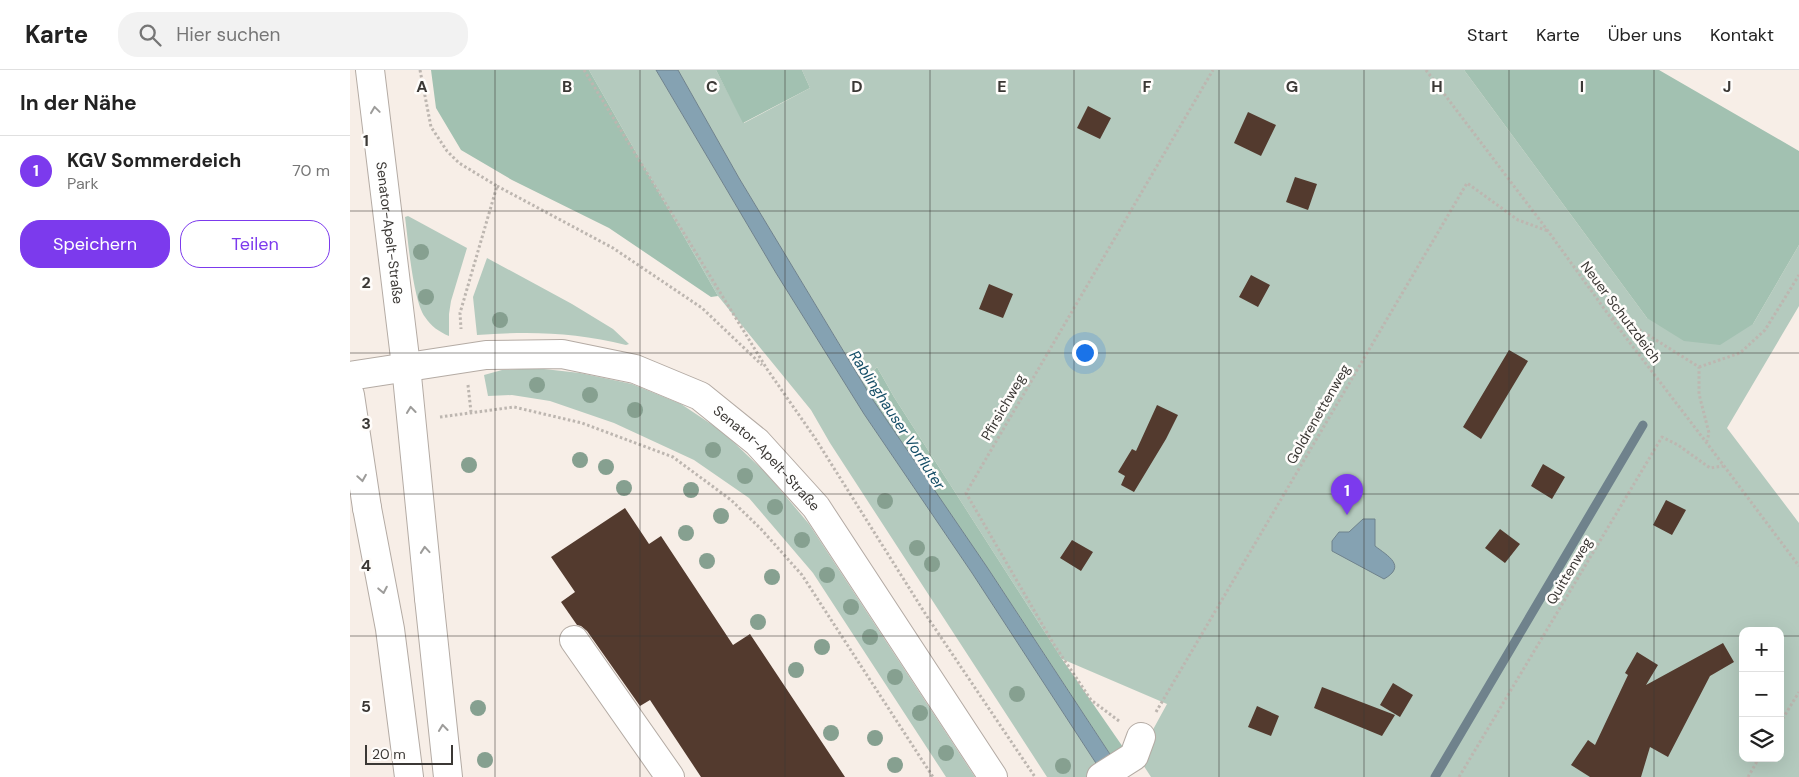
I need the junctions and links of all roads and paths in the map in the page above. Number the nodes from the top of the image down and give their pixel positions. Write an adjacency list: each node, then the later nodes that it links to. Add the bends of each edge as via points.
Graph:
1 (370, 70): 11 (main road, Senator-Apelt-Straße, one-way to 1)
2 (420, 70): 6 (path, via 431,127 459,163)
3 (584, 70): 13 (path)
4 (1213, 70): 24 (path, Pfirsichweg, via 966,493 1053,643 1091,700)
5 (1426, 70): 7 (path, Neuer Schutzdeich)
6 (497, 186): 10 (path, via 460,312); 13 (path, via 614,248 702,308)
7 (1548, 230): 9 (path, Neuer Schutzdeich); 24 (path, Goldrenettenweg, via 1518,220 1467,183)
8 (1799, 275): 12 (path, via 1765,330 1740,353)
9 (1611, 318): 12 (path, via 1624,320); 18 (path, Neuer Schutzdeich)
10 (464, 359): 11 (main road, Senator-Apelt-Straße); 16 (path); 30 (main road, Senator-Apelt-Straße, via 486,355 562,354 635,369 700,396 758,442 816,507)
11 (406, 366): 14 (main road, Senator-Apelt-Straße); 17 (main road, one-way to 11)
12 (1699, 367): 18 (path, via 1699,394 1708,433)
13 (766, 369): 31 (path, via 815,438 928,618)
14 (350, 376)
15 (350, 395): 26 (main road, one-way to 26, via 390,629)
16 (471, 412): 17 (path); 29 (path, via 514,407 582,423 673,457 732,500 802,575)
17 (412, 421): 27 (main road, one-way to 17)
18 (1706, 442): 19 (path, Neuer Schutzdeich)
19 (1723, 466): 20 (path, Neuer Schutzdeich); 33 (path, Quittenweg, via 1710,468 1662,437)
20 (1799, 566)
21 (574, 640): 28 (main road)
22 (1799, 692): 23 (path)
23 (1784, 717)
24 (1141, 738): 32 (main road, via 1134,756)
25 (1757, 762): 34 (path)
26 (410, 777)
27 (448, 777)
28 (670, 777)
29 (934, 777)
30 (993, 777)
31 (1035, 777)
32 (1101, 777)
33 (1459, 777)
34 (1748, 777)

